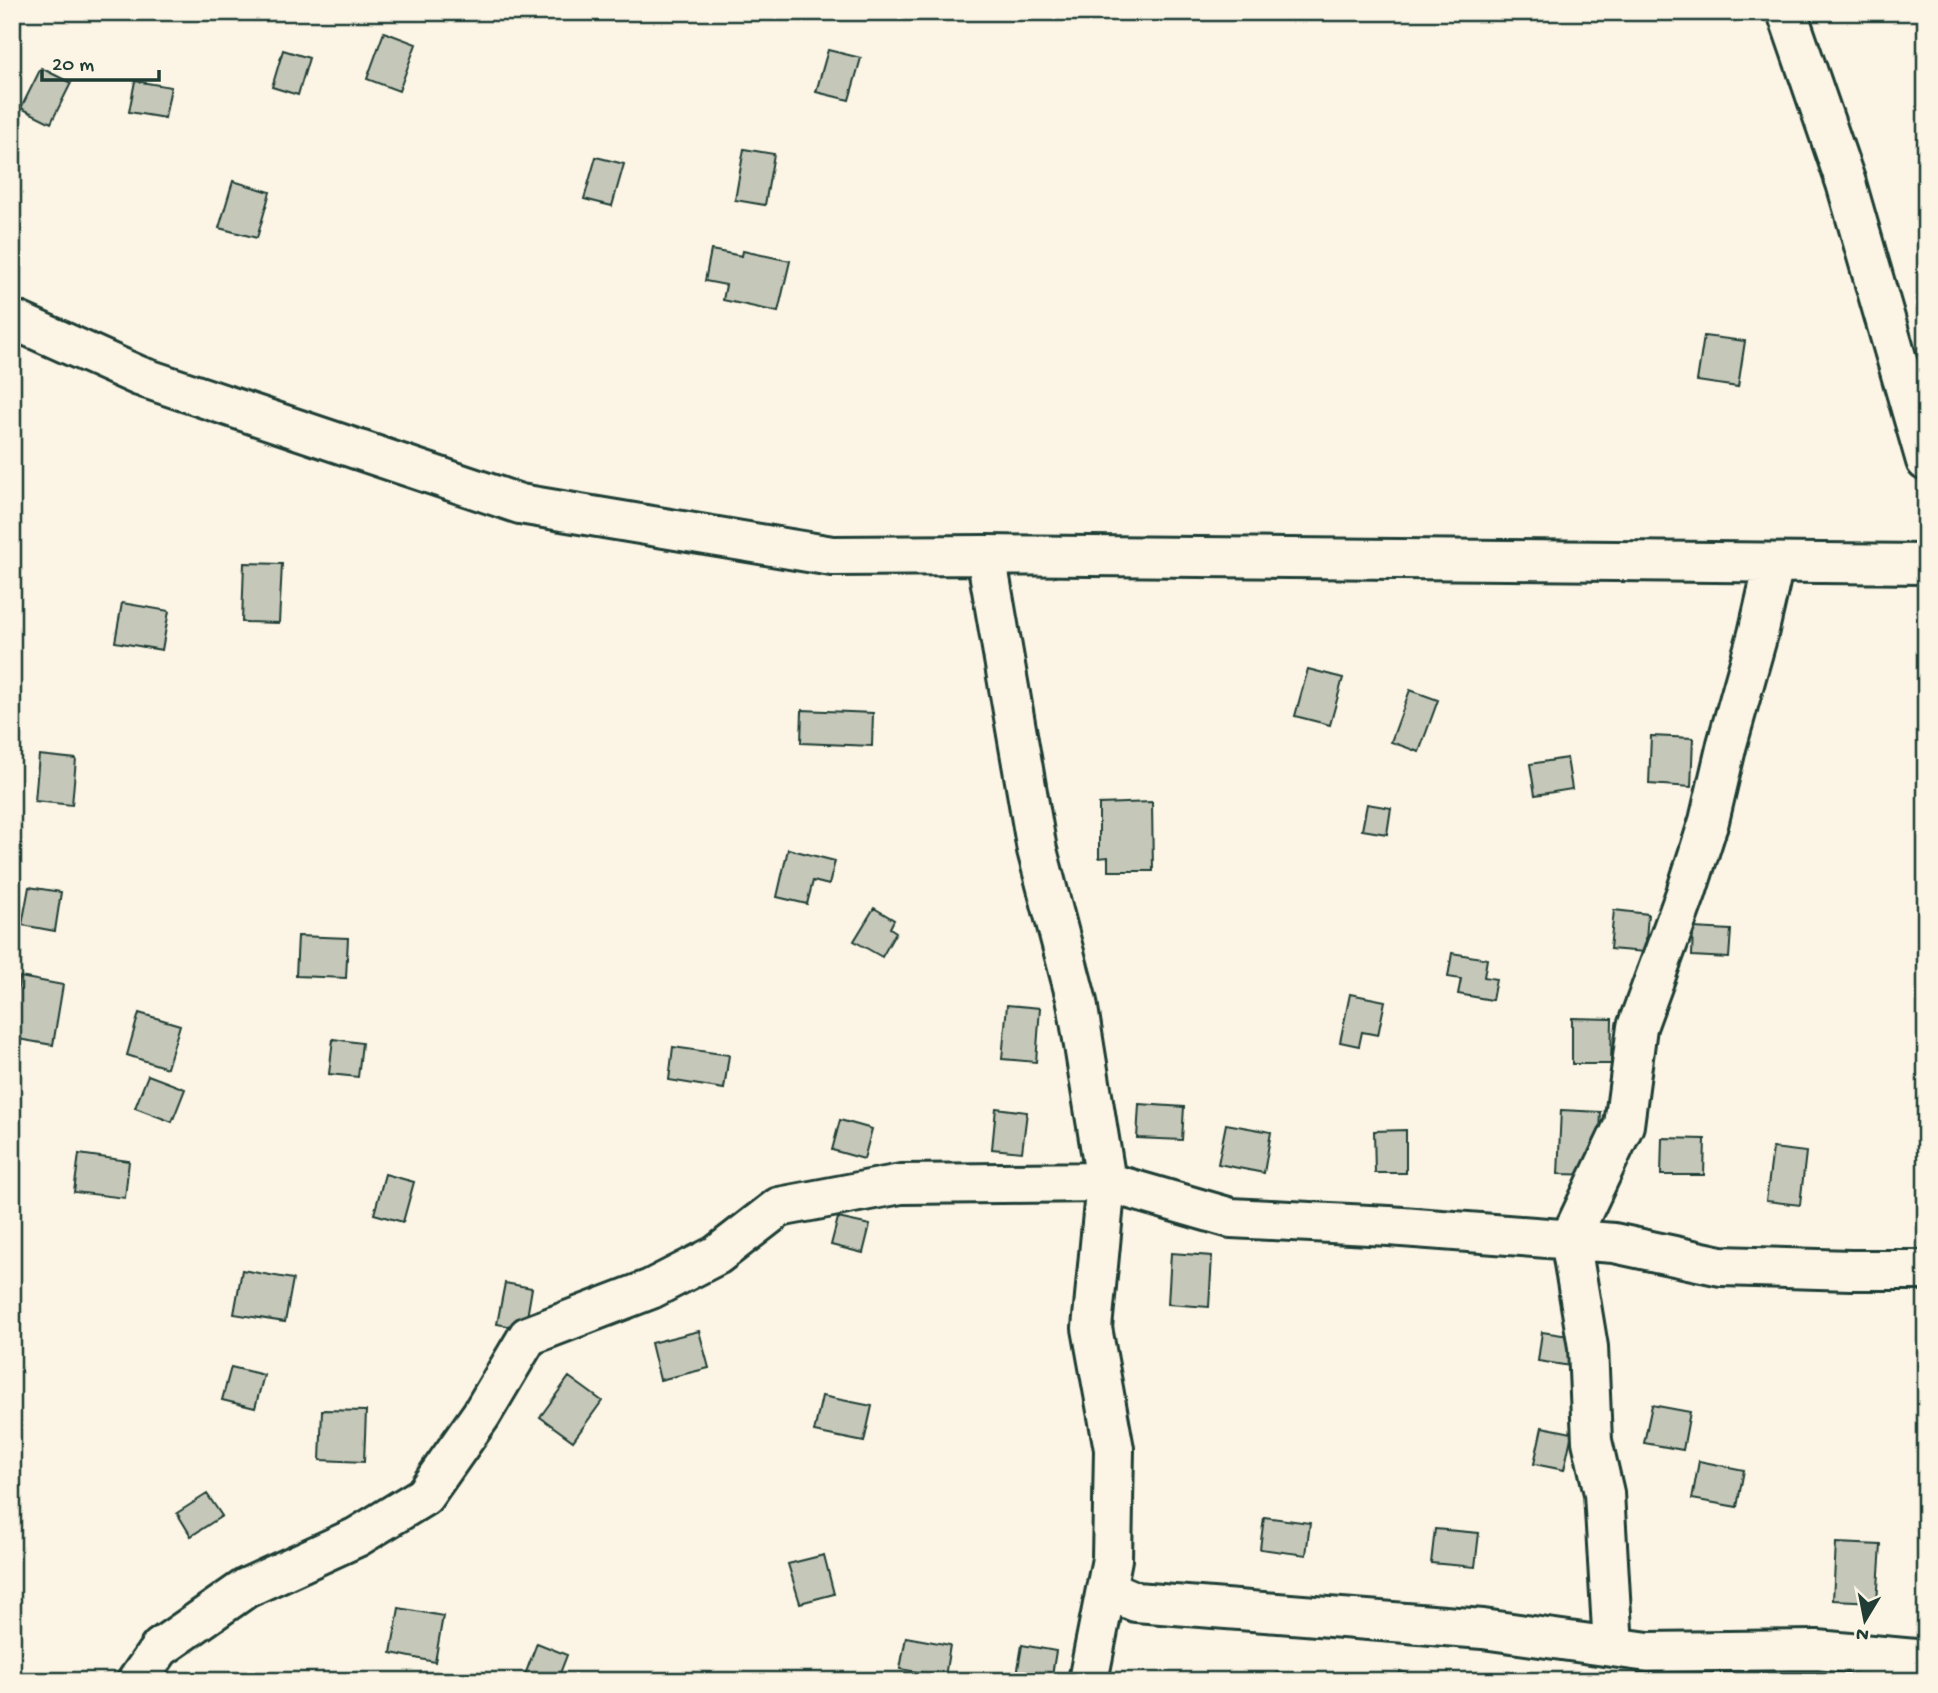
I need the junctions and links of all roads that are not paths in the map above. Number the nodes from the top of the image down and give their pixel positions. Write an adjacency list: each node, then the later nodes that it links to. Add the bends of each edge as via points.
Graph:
1 (1787, 12): 3 (street, via 1846,183)
2 (12, 319): 4 (street, via 139,376 520,504 832,556)
3 (1926, 461)
4 (986, 555): 5 (street); 7 (street, via 1037,850 1077,1002)
5 (1774, 564): 6 (street); 8 (street, via 1709,821 1637,1027 1624,1125)
6 (1926, 564)
7 (1106, 1182): 8 (street, via 1231,1218); 10 (street, via 1091,1328 1114,1449 1112,1559); 13 (street, via 901,1184 779,1206 717,1255 650,1289 528,1336 481,1415 424,1496 357,1537 246,1588 160,1648)
8 (1570, 1239): 9 (street, via 1614,1243 1721,1266); 11 (street, via 1588,1347 1592,1441 1604,1493)
9 (1926, 1270)
10 (1106, 1589): 11 (street, via 1136,1602 1483,1629); 14 (street)
11 (1614, 1647): 12 (street, via 1648,1652 1817,1650)
12 (1926, 1660)
13 (136, 1681)
14 (1088, 1681)

